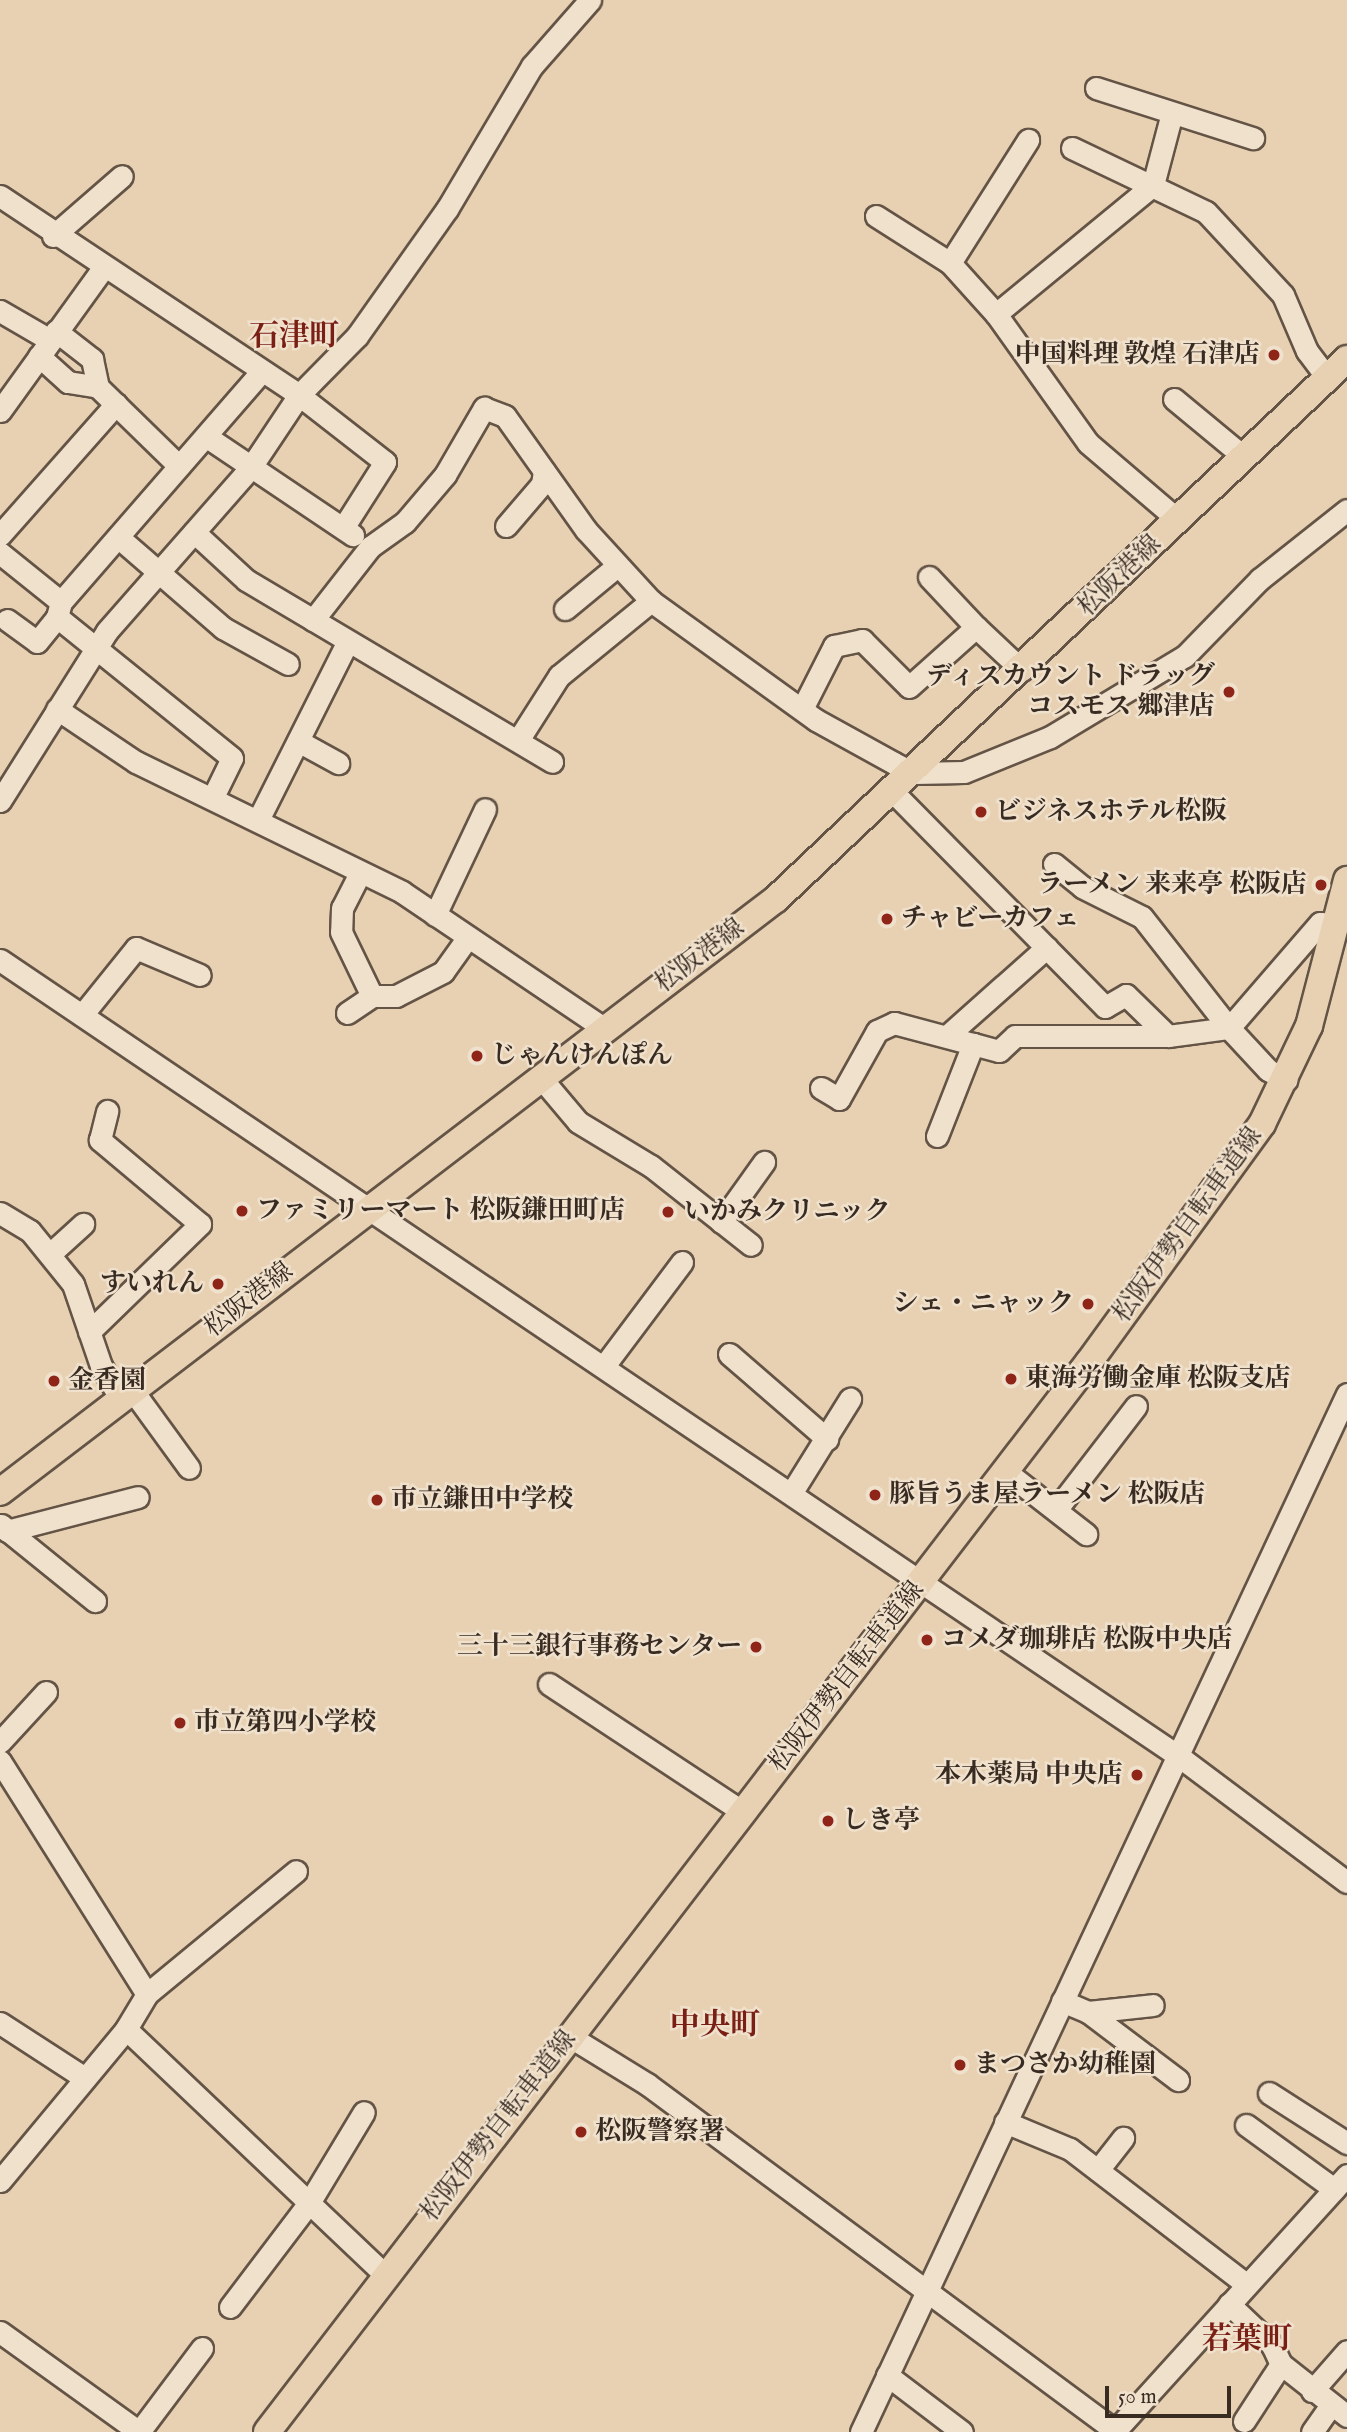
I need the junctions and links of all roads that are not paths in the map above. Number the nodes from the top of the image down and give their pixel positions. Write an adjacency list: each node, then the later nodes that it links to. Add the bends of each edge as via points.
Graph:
1 (590, 0): 21 (street, via 532,66 447,209 357,336)
2 (1096, 88): 3 (street)
3 (1172, 113): 4 (street); 8 (street)
4 (1253, 138)
5 (1028, 140): 12 (street)
6 (1072, 148): 8 (street)
7 (122, 176): 11 (street)
8 (1153, 185): 14 (street); 19 (street, via 1206,212 1245,248 1283,295 1307,351)
9 (0, 196): 11 (street)
10 (876, 216): 12 (street)
11 (52, 236): 13 (street)
12 (950, 263): 14 (street)
13 (103, 268): 16 (street); 18 (street)
14 (996, 314): 31 (street, via 1088,443)
15 (2, 317): 16 (street)
16 (48, 342): 20 (street, via 68,382); 20 (street, via 92,359); 24 (street)
17 (1347, 359): 19 (main road, 松阪港線)
18 (262, 371): 21 (street); 25 (street)
19 (1327, 378): 26 (main road, 松阪港線)
20 (98, 387): 23 (street)
21 (299, 395): 28 (street); 33 (street, via 385,462)
22 (1174, 399): 26 (street)
23 (116, 404): 27 (street); 35 (street)
24 (0, 411)
25 (207, 437): 27 (street); 28 (street)
26 (1244, 457): 31 (main road, 松阪港線)
27 (179, 466): 36 (street)
28 (251, 467): 33 (street); 34 (street)
29 (544, 471): 32 (street, via 542,484); 37 (street, via 505,416 484,408 445,475 405,522); 39 (street)
30 (1347, 510): 58 (street, via 1260,579 1185,656 1124,696 1050,737 964,772)
31 (1178, 520): 51 (main road, 松阪港線)
32 (506, 526)
33 (343, 528): 37 (street)
34 (194, 532): 40 (street); 46 (street, via 233,571)
35 (0, 535)
36 (118, 537): 40 (street); 44 (street)
37 (370, 547): 46 (street)
38 (0, 553): 44 (street)
39 (617, 565): 42 (street); 43 (street)
40 (158, 573): 49 (street); 50 (street, via 223,628)
41 (929, 577): 47 (street)
42 (651, 601): 53 (street); 54 (street, via 559,676)
43 (565, 609)
44 (59, 610): 45 (street, via 37,642); 49 (street)
45 (7, 620)
46 (313, 620): 48 (street)
47 (976, 627): 51 (street); 53 (street, via 909,687 862,640 834,646)
48 (348, 641): 55 (street); 56 (street)
49 (97, 645): 52 (street); 60 (street, via 232,758)
50 (288, 664)
51 (1022, 670): 58 (main road, 松阪港線)
52 (57, 709): 60 (street, via 136,762); 61 (street)
53 (802, 709): 58 (street)
54 (522, 734)
55 (298, 741): 57 (street); 63 (street)
56 (552, 762)
57 (338, 763)
58 (914, 773): 59 (main road, 松阪港線)
59 (893, 792): 70 (street); 76 (main road, 松阪港線, via 776,899)
60 (213, 797): 63 (street)
61 (0, 801)
62 (485, 809): 67 (street)
63 (258, 820): 65 (street)
64 (1054, 864): 77 (street, via 1082,887 1142,917)
65 (360, 873): 67 (street); 73 (street, via 342,908 341,932)
66 (1347, 880): 68 (main road, 松阪伊勢自転車道線)
67 (435, 915): 69 (street)
68 (1337, 924): 77 (street, via 1320,923); 82 (main road, 松阪伊勢自転車道線, via 1309,1026)
69 (468, 937): 73 (street, via 443,972 396,996); 76 (street)
70 (1048, 947): 78 (street); 79 (street, via 1105,1007 1126,995)
71 (0, 960): 75 (street)
72 (200, 975): 75 (street, via 136,948)
73 (372, 996): 74 (street)
74 (346, 1013)
75 (82, 1015): 87 (street)
76 (604, 1028): 81 (main road, 松阪港線)
77 (1229, 1028): 79 (street); 82 (street, via 1268,1070)
78 (948, 1035): 80 (street); 83 (street, via 894,1023 877,1031 839,1099)
79 (1168, 1037): 80 (street, via 1015,1036 999,1051)
80 (973, 1044): 85 (street)
81 (541, 1078): 87 (main road, 松阪港線); 89 (street, via 578,1122 651,1166)
82 (1287, 1080): 103 (main road, 松阪伊勢自転車道線, via 1262,1124)
83 (821, 1088)
84 (107, 1111): 94 (street, via 100,1140 200,1224)
85 (937, 1136)
86 (764, 1162): 89 (street)
87 (369, 1208): 96 (street); 98 (main road, 松阪港線)
88 (0, 1213): 92 (street, via 30,1231)
89 (721, 1222): 91 (street)
90 (83, 1224): 92 (street)
91 (751, 1245)
92 (50, 1254): 94 (street, via 73,1284)
93 (682, 1262): 96 (street)
94 (89, 1332): 98 (street)
95 (729, 1354): 101 (street)
96 (604, 1366): 105 (street)
97 (1347, 1394): 115 (street)
98 (127, 1395): 102 (street); 104 (main road, 松阪港線)
99 (850, 1399): 101 (street)
100 (1136, 1406): 107 (street)
101 (827, 1439): 105 (street)
102 (189, 1468)
103 (1005, 1471): 107 (street); 110 (main road, 松阪伊勢自転車道線)
104 (0, 1492)
105 (792, 1492): 110 (street)
106 (138, 1497): 108 (street)
107 (1056, 1510): 109 (street)
108 (4, 1527): 111 (street)
109 (1086, 1534)
110 (921, 1581): 115 (street); 117 (main road, 松阪伊勢自転車道線)
111 (95, 1601)
112 (549, 1684): 117 (street)
113 (46, 1692): 114 (street)
114 (0, 1742)
115 (1177, 1755): 119 (street); 121 (street)
116 (0, 1761): 120 (street)
117 (743, 1812): 126 (main road, 松阪伊勢自転車道線)
118 (296, 1871): 120 (street)
119 (1347, 1882)
120 (147, 1994): 125 (street)
121 (1062, 2001): 123 (street); 131 (street)
122 (1153, 2005): 123 (street)
123 (1088, 2012): 128 (street)
124 (0, 2023): 127 (street)
125 (126, 2029): 127 (street); 138 (street)
126 (569, 2036): 139 (main road, 松阪伊勢自転車道線); 141 (street, via 647,2084 824,2221)
127 (83, 2077): 136 (street)
128 (1178, 2080)
129 (1269, 2093): 134 (street)
130 (365, 2112): 138 (street)
131 (1006, 2122): 135 (street, via 1070,2149); 141 (street)
132 (1246, 2125): 137 (street)
133 (1123, 2138): 135 (street)
134 (1347, 2143)
135 (1098, 2170): 140 (street)
136 (0, 2181)
137 (1340, 2182): 140 (street)
138 (309, 2203): 139 (street); 143 (street)
139 (385, 2275): 153 (main road, 松阪伊勢自転車道線)
140 (1247, 2285): 142 (street)
141 (929, 2289): 148 (street); 156 (street)
142 (1229, 2304): 147 (street, via 1272,2345); 156 (street)
143 (230, 2307)
144 (0, 2332): 152 (street)
145 (202, 2348): 152 (street)
146 (1347, 2351): 149 (street)
147 (1281, 2364): 149 (street); 151 (street)
148 (887, 2375): 154 (street); 155 (street)
149 (1312, 2390): 150 (street)
150 (1339, 2410): 157 (street)
151 (1244, 2421)
152 (139, 2432)
153 (267, 2432)
154 (861, 2432)
155 (962, 2432)
156 (1115, 2432)
157 (1312, 2432)

